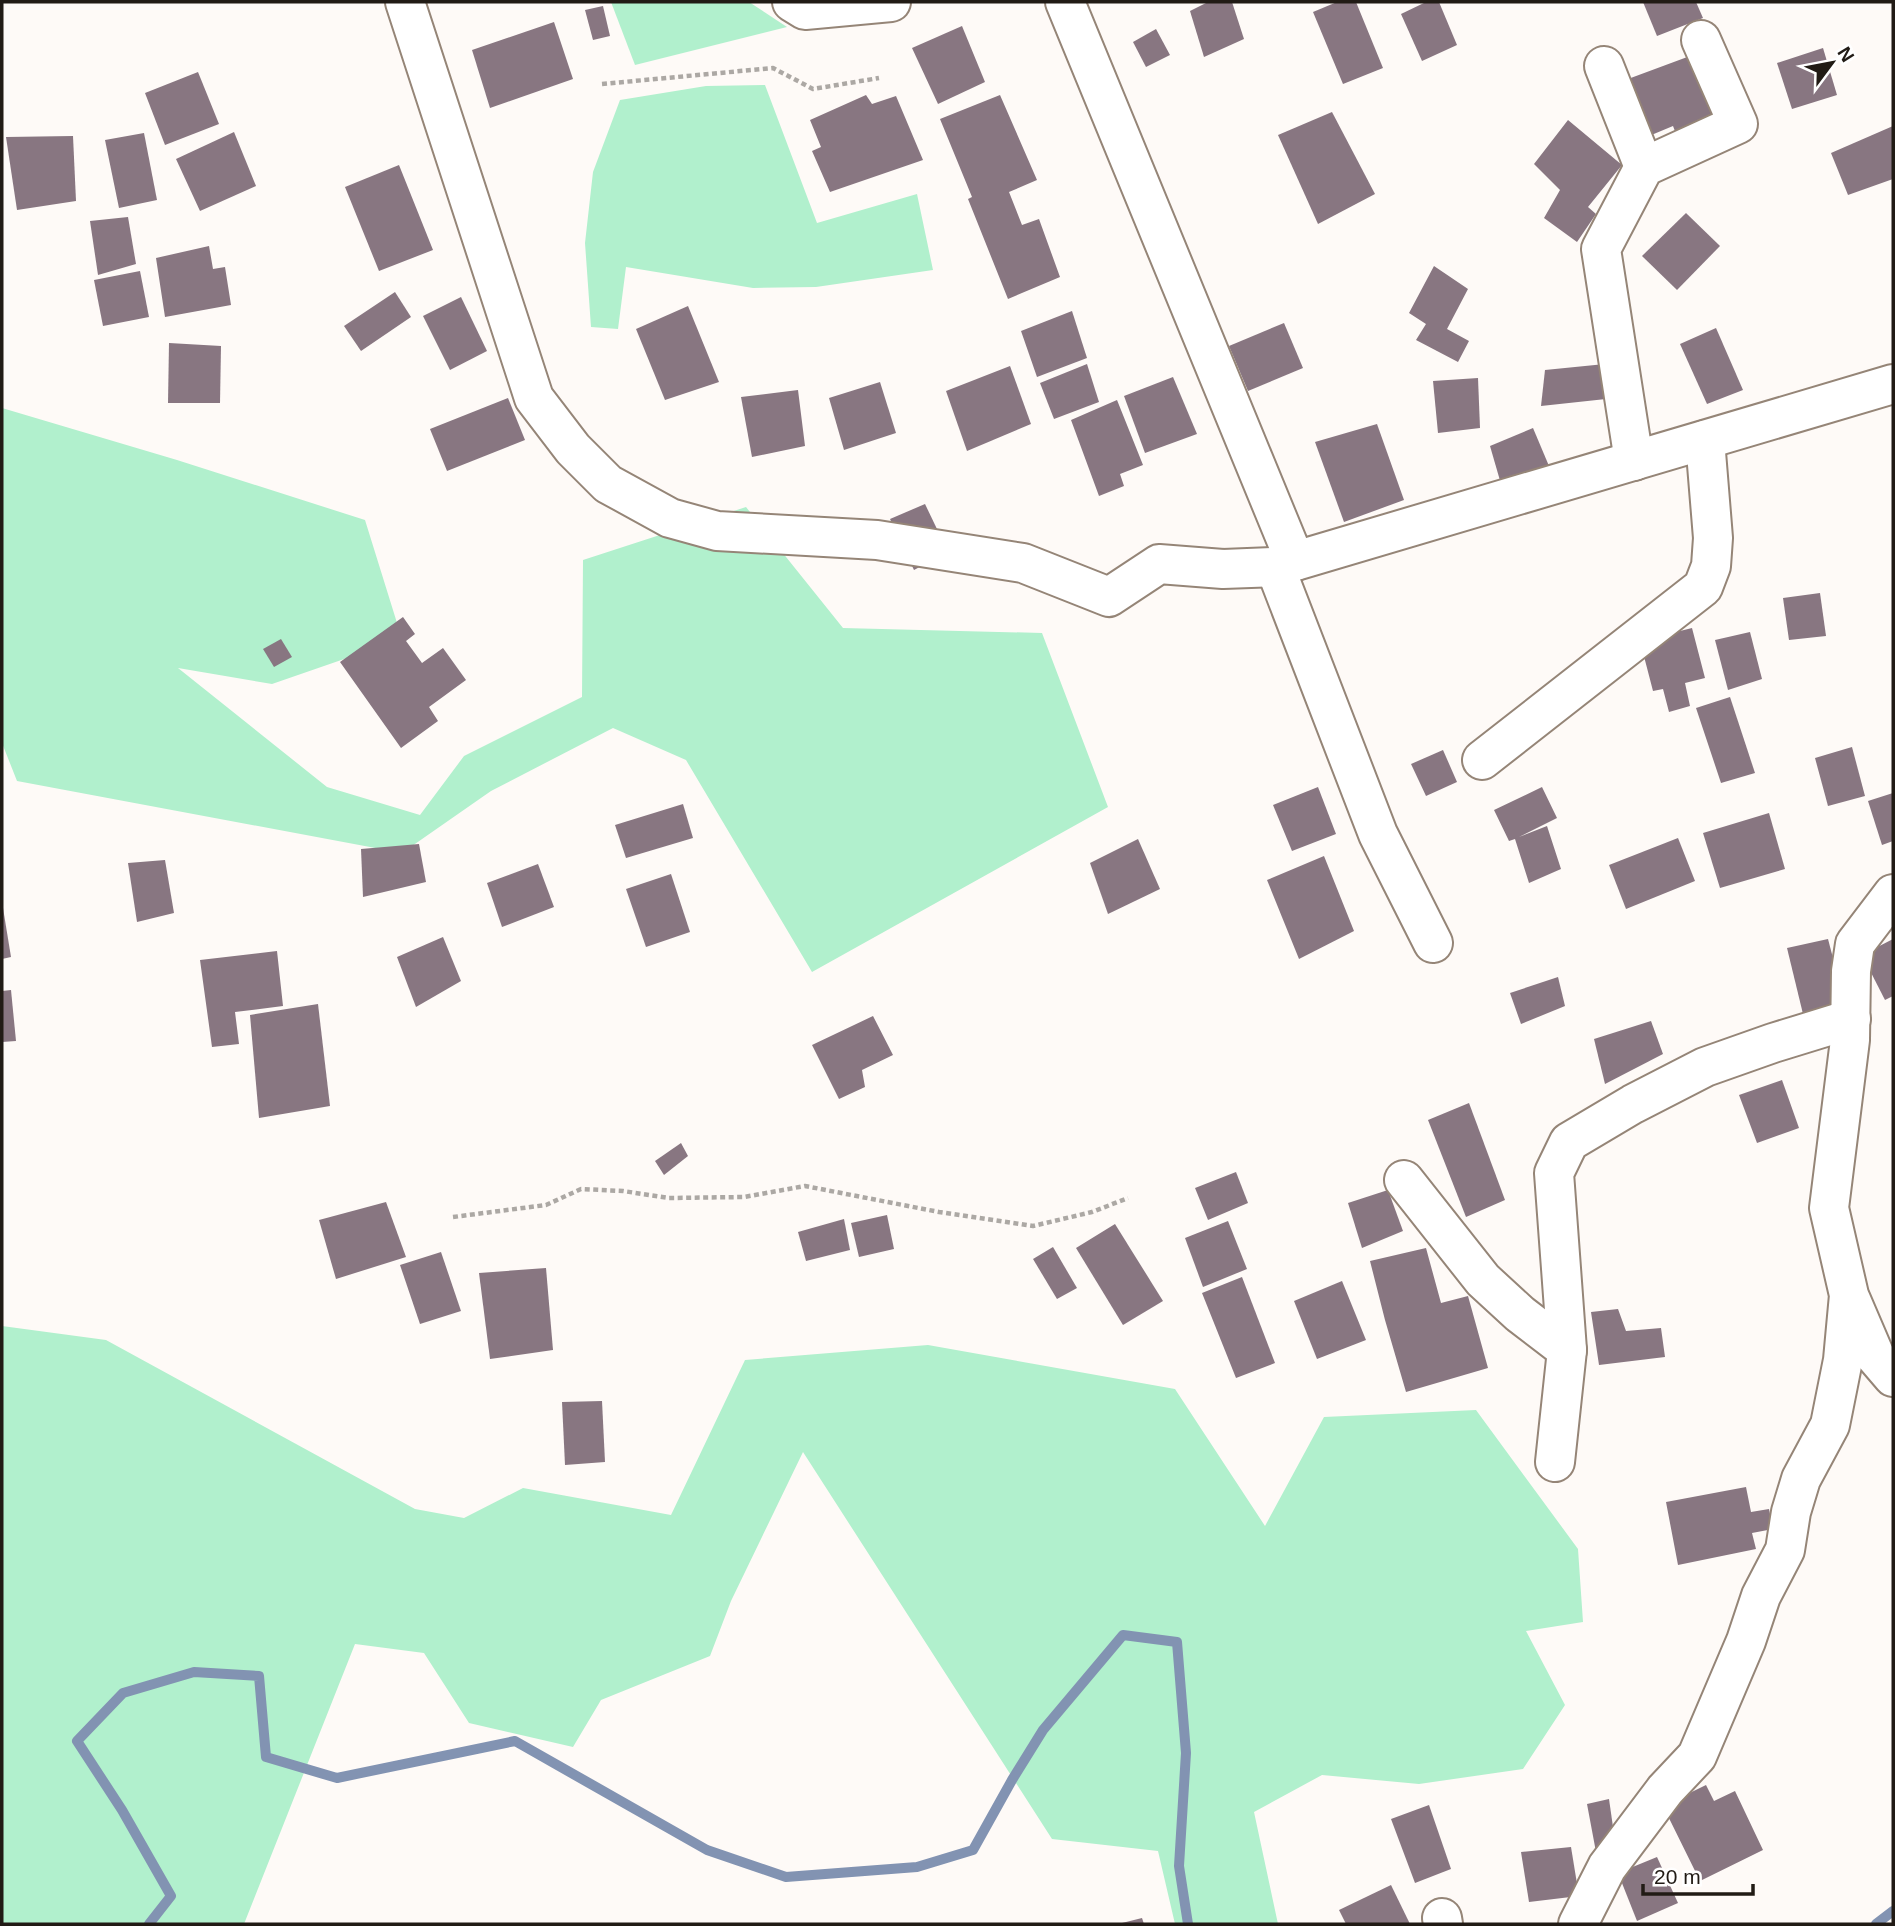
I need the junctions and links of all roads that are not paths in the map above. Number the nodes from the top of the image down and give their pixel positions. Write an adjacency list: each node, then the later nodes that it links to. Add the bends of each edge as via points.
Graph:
1 (405, 2): 11 (street, via 534,398 573,449 608,484 670,519 717,531 877,540 1023,563 1109,597 1159,564 1223,569)
2 (792, 2): 3 (street, via 805,10)
3 (891, 2)
4 (1065, 2): 11 (street)
5 (1701, 40): 7 (street, via 1738,124)
6 (1604, 66): 7 (street)
7 (1644, 167): 10 (street, via 1601,249)
8 (1893, 384): 9 (street)
9 (1705, 440): 10 (street); 12 (street, via 1713,538 1712,566 1703,587)
10 (1634, 461): 11 (street)
11 (1285, 564): 14 (street, via 1377,834)
12 (1482, 760)
13 (1893, 894): 15 (street, via 1854,944)
14 (1433, 943)
15 (1851, 1018): 17 (street, via 1829,1208); 18 (street, via 1705,1067 1569,1142 1554,1173)
16 (1404, 1181): 18 (street, via 1483,1280)
17 (1849, 1295): 19 (street, via 1875,1356); 21 (street, via 1843,1360 1830,1424 1801,1479 1785,1550 1761,1596 1698,1756 1665,1790 1607,1867)
18 (1567, 1349): 20 (street)
19 (1893, 1377)
20 (1555, 1462)
21 (1578, 1924)

